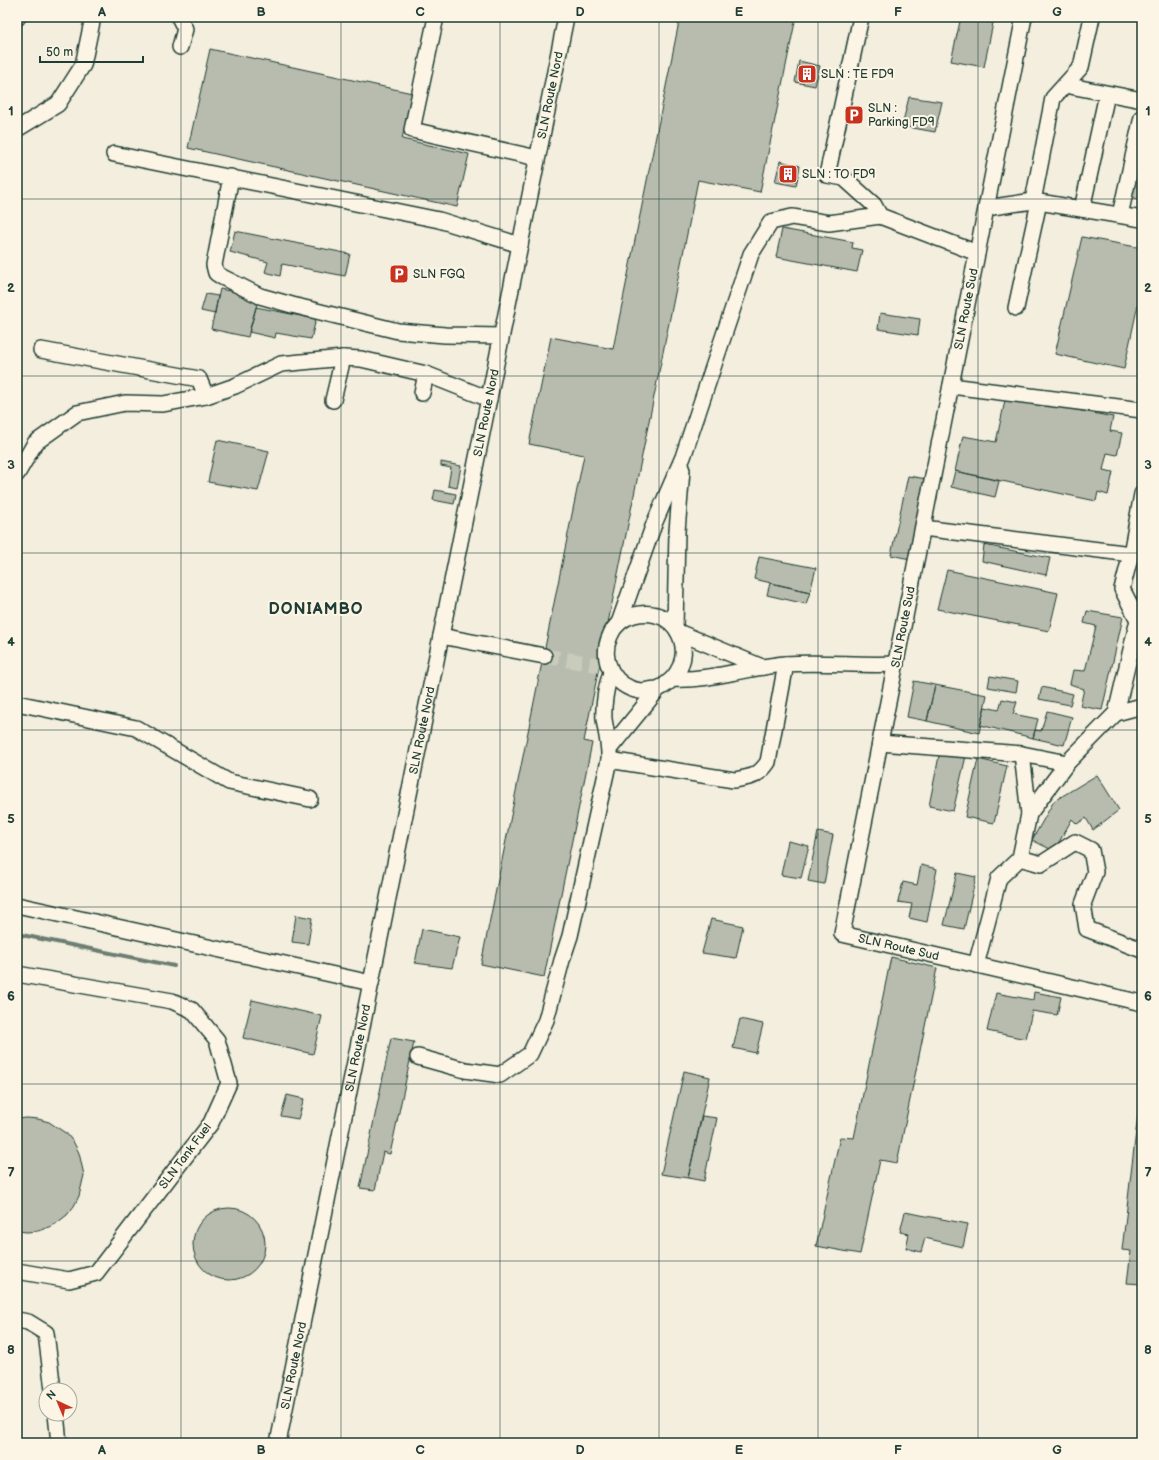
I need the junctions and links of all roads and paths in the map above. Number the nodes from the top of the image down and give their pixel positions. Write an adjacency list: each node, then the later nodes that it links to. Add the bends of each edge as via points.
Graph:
1 (93, 17): 13 (lane, via 83,65 58,104)
2 (179, 17): 8 (lane, via 185,30)
3 (436, 17): 15 (lane, via 412,130)
4 (566, 17): 15 (lane, SLN Route Nord)
5 (861, 17): 20 (lane, via 827,175 844,178)
6 (1024, 17): 18 (lane, SLN Route Sud)
7 (1092, 17): 9 (lane, via 1081,67)
8 (180, 47)
9 (1065, 85): 10 (lane); 17 (lane, via 1053,98)
10 (1107, 94): 11 (lane); 19 (lane)
11 (1142, 100)
12 (1141, 127): 21 (lane)
13 (17, 129)
14 (114, 154): 16 (lane)
15 (537, 158): 23 (lane, SLN Route Nord)
16 (231, 178): 23 (lane, via 439,220); 26 (lane, via 214,265 216,273 222,277 260,296 398,331)
17 (1036, 201): 18 (lane); 19 (lane); 25 (lane)
18 (986, 208): 24 (lane, SLN Route Sud)
19 (1082, 209): 21 (lane)
20 (877, 210): 24 (lane); 36 (lane, via 829,223 792,217 771,222 751,254)
21 (1120, 215): 22 (lane)
22 (1142, 219)
23 (520, 245): 26 (lane, SLN Route Nord)
24 (977, 253): 30 (lane, SLN Route Sud)
25 (1016, 308)
26 (501, 336): 33 (lane, SLN Route Nord)
27 (41, 350): 32 (lane, via 199,379)
28 (343, 358): 29 (lane, via 361,359); 32 (lane, via 281,364 235,386); 34 (lane)
29 (426, 374): 31 (lane); 33 (lane)
30 (951, 386): 35 (lane); 40 (lane, SLN Route Sud)
31 (422, 393)
32 (206, 396): 37 (lane, via 163,404 125,403 77,412 35,443)
33 (489, 399): 44 (lane, SLN Route Nord)
34 (333, 400)
35 (1142, 410)
36 (683, 457): 42 (lane, via 654,524); 43 (lane, via 677,530)
37 (17, 474)
38 (1142, 494): 39 (lane)
39 (1140, 513): 41 (lane)
40 (923, 528): 41 (lane); 47 (lane, SLN Route Sud)
41 (1131, 554): 54 (lane, via 1122,589 1138,620)
42 (619, 623): 43 (lane, via 629,616 654,614 666,619); 48 (lane, via 607,641)
43 (677, 630): 49 (lane); 50 (lane, via 684,651 683,661)
44 (441, 636): 45 (lane); 66 (lane, SLN Route Nord)
45 (544, 656)
46 (786, 664): 47 (lane); 49 (lane); 56 (lane, via 768,762 762,771 750,777 734,780)
47 (896, 664): 55 (lane, SLN Route Sud)
48 (606, 667): 51 (lane, via 624,685 641,691); 56 (lane, via 604,718)
49 (762, 667): 50 (lane, via 689,680)
50 (673, 679): 51 (lane)
51 (658, 688): 56 (lane)
52 (17, 703): 59 (lane, via 136,728 229,782)
53 (1142, 706): 54 (lane)
54 (1116, 713): 58 (lane)
55 (880, 743): 57 (lane); 64 (lane, SLN Route Sud, via 842,934)
56 (609, 754): 68 (lane, via 570,936 546,1020 530,1054 500,1075 465,1070)
57 (1022, 754): 58 (lane); 60 (lane)
58 (1067, 763): 60 (lane)
59 (310, 799)
60 (1029, 814): 61 (lane)
61 (1020, 858): 63 (lane, via 1041,864 1075,842 1090,850 1095,872 1083,904 1087,929); 64 (lane, via 999,878)
62 (17, 905): 66 (lane)
63 (1142, 950)
64 (976, 964): 67 (lane, SLN Route Sud)
65 (17, 974): 69 (lane, SLN Tank Fuel, via 172,1001 192,1010 217,1040 229,1082 211,1123 96,1273 69,1280)
66 (371, 983): 74 (lane, SLN Route Nord)
67 (1142, 1003)
68 (418, 1057)
69 (17, 1271)
70 (17, 1320): 71 (lane, via 28,1322 46,1333)
71 (52, 1382)
72 (57, 1422): 73 (lane)
73 (59, 1443)
74 (278, 1443)

